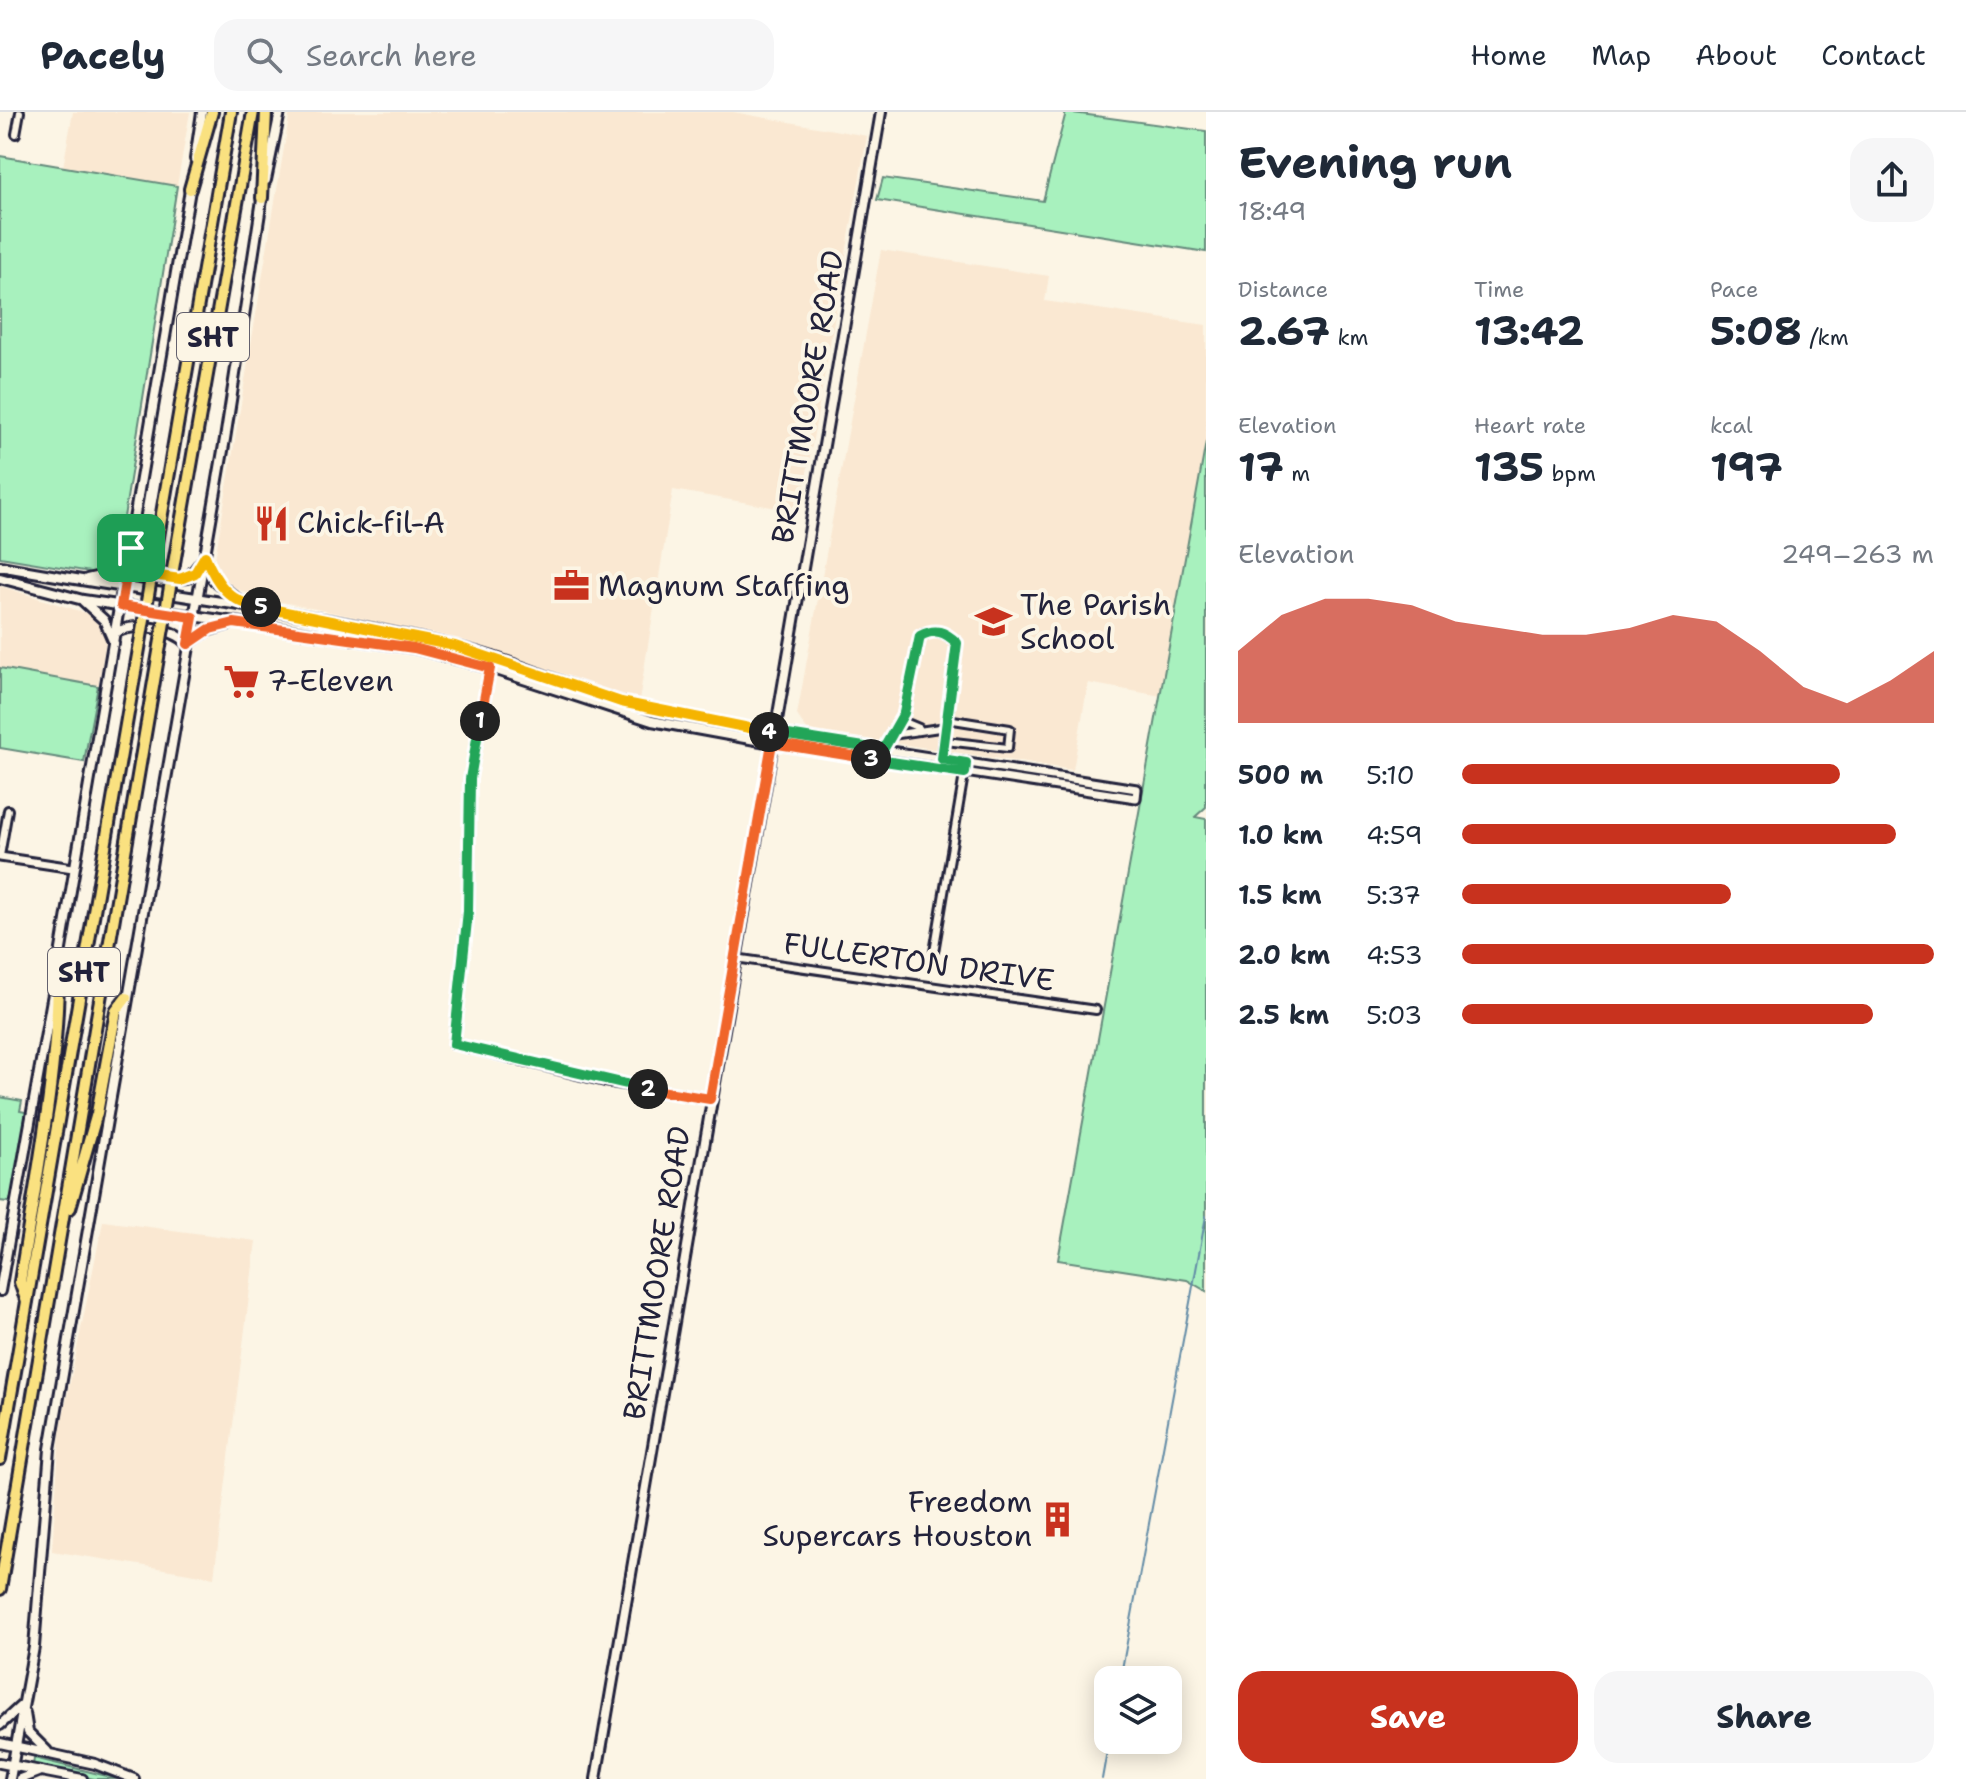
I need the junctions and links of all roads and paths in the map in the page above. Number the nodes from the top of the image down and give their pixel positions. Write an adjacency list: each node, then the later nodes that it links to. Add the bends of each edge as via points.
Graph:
1 (20, 112): 9 (street)
2 (202, 112): 10 (main road)
3 (212, 112): 10 (highway)
4 (231, 112): 56 (highway, SHT, bridge)
5 (253, 112): 54 (highway, SHT, bridge)
6 (266, 112): 11 (highway)
7 (280, 112): 11 (main road)
8 (881, 112): 33 (main road, BRITTMOORE ROAD)
9 (16, 134)
10 (190, 189): 12 (main road)
11 (262, 198): 13 (main road)
12 (131, 548): 13 (main road, via 146,574 180,579 195,573); 16 (main road, via 113,573); 17 (main road)
13 (205, 556): 19 (main road); 20 (main road, via 219,586)
14 (0, 566): 16 (main road)
15 (0, 578): 18 (main road)
16 (75, 581): 17 (main road)
17 (125, 589): 19 (main road); 21 (main road)
18 (83, 600): 21 (main road); 25 (main road, via 104,620)
19 (197, 600): 20 (main road); 22 (main road)
20 (244, 605): 27 (main road)
21 (121, 606): 22 (main road); 24 (main road)
22 (193, 617): 23 (main road); 26 (main road)
23 (234, 623): 26 (main road, via 210,629); 28 (main road, via 414,648)
24 (117, 632): 25 (main road); 26 (main road, via 134,627 175,633)
25 (114, 643): 47 (main road)
26 (188, 644): 51 (main road)
27 (492, 656): 28 (street); 33 (main road, via 629,705)
28 (490, 668): 36 (main road, via 655,722); 53 (street, via 470,779 468,911 454,1044 605,1082)
29 (947, 719): 30 (street, via 957,643 945,632 931,631 920,636); 31 (street); 35 (street, via 1010,729 1008,748)
30 (900, 720): 32 (street); 34 (street)
31 (946, 727): 32 (street); 35 (street)
32 (919, 728): 34 (street)
33 (774, 733): 36 (main road, BRITTMOORE ROAD); 37 (street)
34 (892, 735): 37 (street)
35 (945, 741): 39 (street)
36 (772, 743): 40 (street); 49 (main road, BRITTMOORE ROAD)
37 (883, 750): 38 (street)
38 (897, 752): 39 (street); 40 (street)
39 (942, 759): 41 (street)
40 (894, 762): 42 (street)
41 (966, 763): 42 (street); 43 (street)
42 (965, 773): 44 (street); 48 (street)
43 (1055, 776): 44 (street); 44 (street, via 1137,789 1136,798)
44 (1054, 786)
45 (8, 810): 46 (street)
46 (0, 856): 47 (street)
47 (73, 868): 50 (main road)
48 (934, 952)
49 (735, 958): 52 (street, FULLERTON DRIVE); 53 (main road, BRITTMOORE ROAD)
50 (58, 964): 55 (main road); 56 (highway, via 53,1052 20,1282)
51 (126, 998): 54 (highway, via 116,1011 97,1113); 59 (main road, via 50,1449 34,1647)
52 (1096, 1010)
53 (710, 1099): 71 (main road, BRITTMOORE ROAD)
54 (54, 1268): 58 (highway, SHT)
55 (0, 1291)
56 (27, 1302): 57 (highway, SHT)
57 (0, 1459)
58 (0, 1589)
59 (23, 1704): 60 (main road); 62 (main road); 63 (main road, via 28,1732)
60 (0, 1725)
61 (0, 1743): 62 (main road)
62 (16, 1746): 63 (main road); 65 (main road)
63 (49, 1754): 70 (main road)
64 (0, 1763): 65 (main road)
65 (13, 1765): 66 (main road); 67 (main road)
66 (46, 1771): 68 (main road); 69 (main road)
67 (10, 1779)
68 (20, 1779)
69 (82, 1779)
70 (134, 1779)
71 (596, 1779)

